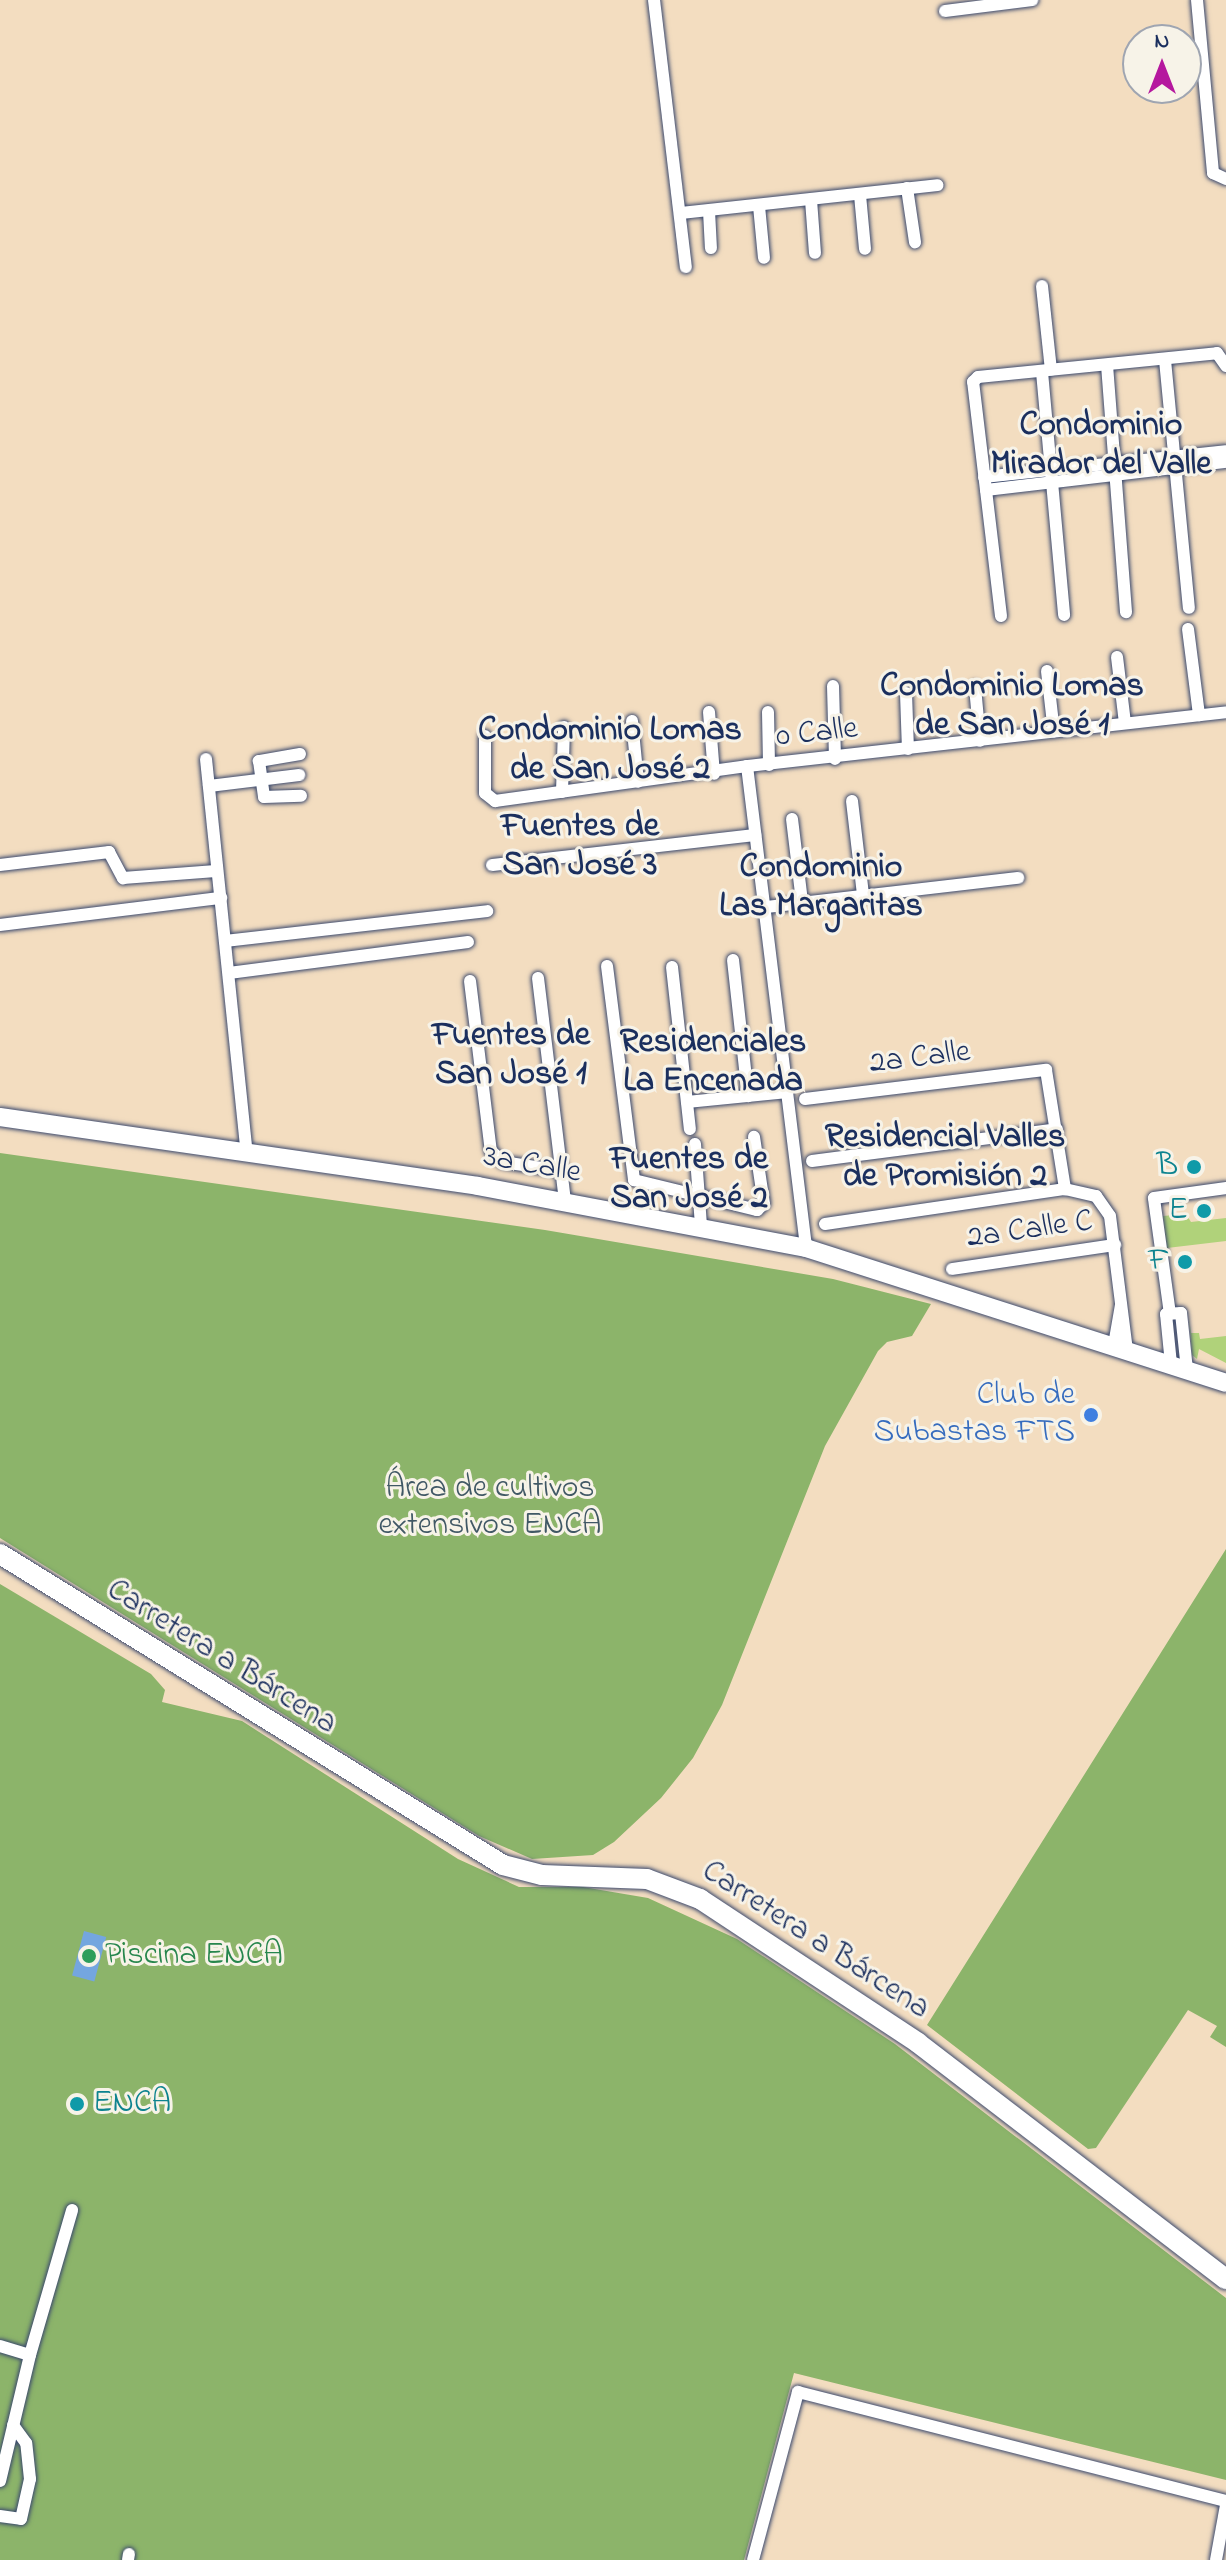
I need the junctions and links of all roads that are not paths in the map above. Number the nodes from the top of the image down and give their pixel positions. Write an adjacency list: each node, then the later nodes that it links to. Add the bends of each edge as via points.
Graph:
1 (654, 0): 12 (street)
2 (1032, 0): 4 (street)
3 (1197, 0): 5 (street)
4 (945, 11)
5 (1220, 176)
6 (937, 185): 7 (street)
7 (907, 188): 8 (street); 13 (street)
8 (860, 195): 9 (street); 15 (street)
9 (811, 200): 10 (street); 16 (street)
10 (759, 206): 11 (street); 17 (street)
11 (709, 211): 12 (street); 14 (street)
12 (681, 213): 18 (street)
13 (915, 242)
14 (711, 248)
15 (865, 249)
16 (815, 253)
17 (764, 258)
18 (686, 267)
19 (1042, 286): 23 (street)
20 (1165, 360): 21 (street); 22 (street, via 1217,353); 25 (street)
21 (1107, 365): 23 (street); 28 (street)
22 (1226, 366)
23 (1046, 371): 29 (street); 30 (street, via 978,377 972,388)
24 (1226, 451): 25 (street)
25 (1171, 455): 27 (street); 28 (street)
26 (1226, 462): 27 (street)
27 (1175, 468): 28 (street); 31 (street)
28 (1112, 469): 29 (street); 32 (street)
29 (1051, 476): 30 (street); 33 (street)
30 (985, 483): 34 (street)
31 (1189, 608)
32 (1126, 612)
33 (1064, 615)
34 (1001, 616)
35 (1188, 629): 44 (street)
36 (1117, 657): 46 (street)
37 (1047, 671): 48 (street)
38 (833, 686): 54 (street)
39 (975, 687): 50 (street)
40 (906, 693): 51 (street)
41 (709, 712): 57 (street)
42 (768, 712): 55 (street)
43 (1226, 712): 44 (street, 0 Calle)
44 (1199, 715): 46 (street, 0 Calle)
45 (632, 721): 60 (street)
46 (1125, 723): 48 (street, 0 Calle)
47 (564, 727): 62 (street)
48 (1054, 732): 50 (street, 0 Calle)
49 (485, 736): 62 (street, 0 Calle, via 488,799)
50 (980, 741): 51 (street, 0 Calle)
51 (908, 749): 54 (street, 0 Calle)
52 (300, 754): 59 (street, via 260,757)
53 (206, 759): 61 (street)
54 (835, 759): 55 (street, 0 Calle)
55 (769, 765): 56 (street, 0 Calle)
56 (747, 766): 57 (street, 0 Calle); 66 (street)
57 (714, 774): 60 (street, 0 Calle)
58 (299, 775): 59 (street)
59 (260, 780): 61 (street); 63 (street, via 264,797)
60 (638, 782): 62 (street, 0 Calle)
61 (209, 786): 69 (street)
62 (562, 792)
63 (301, 796)
64 (852, 801): 71 (street)
65 (792, 819): 73 (street)
66 (755, 835): 68 (street); 74 (street)
67 (0, 865): 69 (street, via 109,852 123,878)
68 (492, 865)
69 (216, 871): 72 (street)
70 (1018, 878): 71 (street)
71 (863, 894): 73 (street)
72 (221, 898): 76 (street); 77 (street)
73 (802, 902): 74 (street)
74 (766, 907): 85 (street)
75 (487, 911): 77 (street)
76 (0, 925)
77 (225, 941): 82 (street)
78 (468, 942): 82 (street)
79 (733, 960): 86 (street)
80 (607, 966): 99 (street, via 634,1180)
81 (672, 967): 88 (street)
82 (229, 973): 94 (street)
83 (538, 978): 96 (street)
84 (470, 981): 96 (street, via 491,1151 503,1162)
85 (788, 1092): 86 (street); 104 (street)
86 (748, 1096): 88 (street)
87 (805, 1099): 91 (street, 2a Calle, via 1040,1070 1049,1074)
88 (687, 1102): 90 (street)
89 (0, 1117): 94 (main road, 3a Calle)
90 (690, 1129)
91 (1057, 1129): 95 (street); 98 (street)
92 (754, 1137): 99 (street, via 764,1204 757,1210)
93 (695, 1144): 99 (street)
94 (247, 1153): 100 (main road, 3a Calle)
95 (812, 1161)
96 (562, 1171): 100 (street)
97 (1226, 1188): 107 (street, via 1154,1198)
98 (1065, 1189): 101 (street); 103 (street, via 1081,1190 1104,1205)
99 (701, 1195): 102 (street)
100 (565, 1202): 102 (main road, 3a Calle)
101 (825, 1224)
102 (701, 1226): 104 (main road, 3a Calle)
103 (1115, 1245): 105 (street, 2a Calle C); 106 (street, via 1123,1298)
104 (806, 1248): 106 (main road, 3a Calle)
105 (952, 1269)
106 (1121, 1348): 107 (main road, 3a Calle)
107 (1179, 1367): 108 (main road, 3a Calle)
108 (1226, 1383)
109 (0, 1554): 111 (main road, Carretera a Bárcena, via 503,1865 542,1875 647,1879 700,1899 911,2038)
110 (72, 2210): 113 (street)
111 (1226, 2279)
112 (0, 2346): 113 (street)
113 (30, 2355): 114 (street)
114 (13, 2425): 115 (street); 117 (street, via 26,2443 30,2479 21,2519)
115 (0, 2481)
116 (1226, 2503): 118 (street, via 798,2392); 119 (street)
117 (0, 2516)
118 (753, 2560)
119 (1216, 2560)

